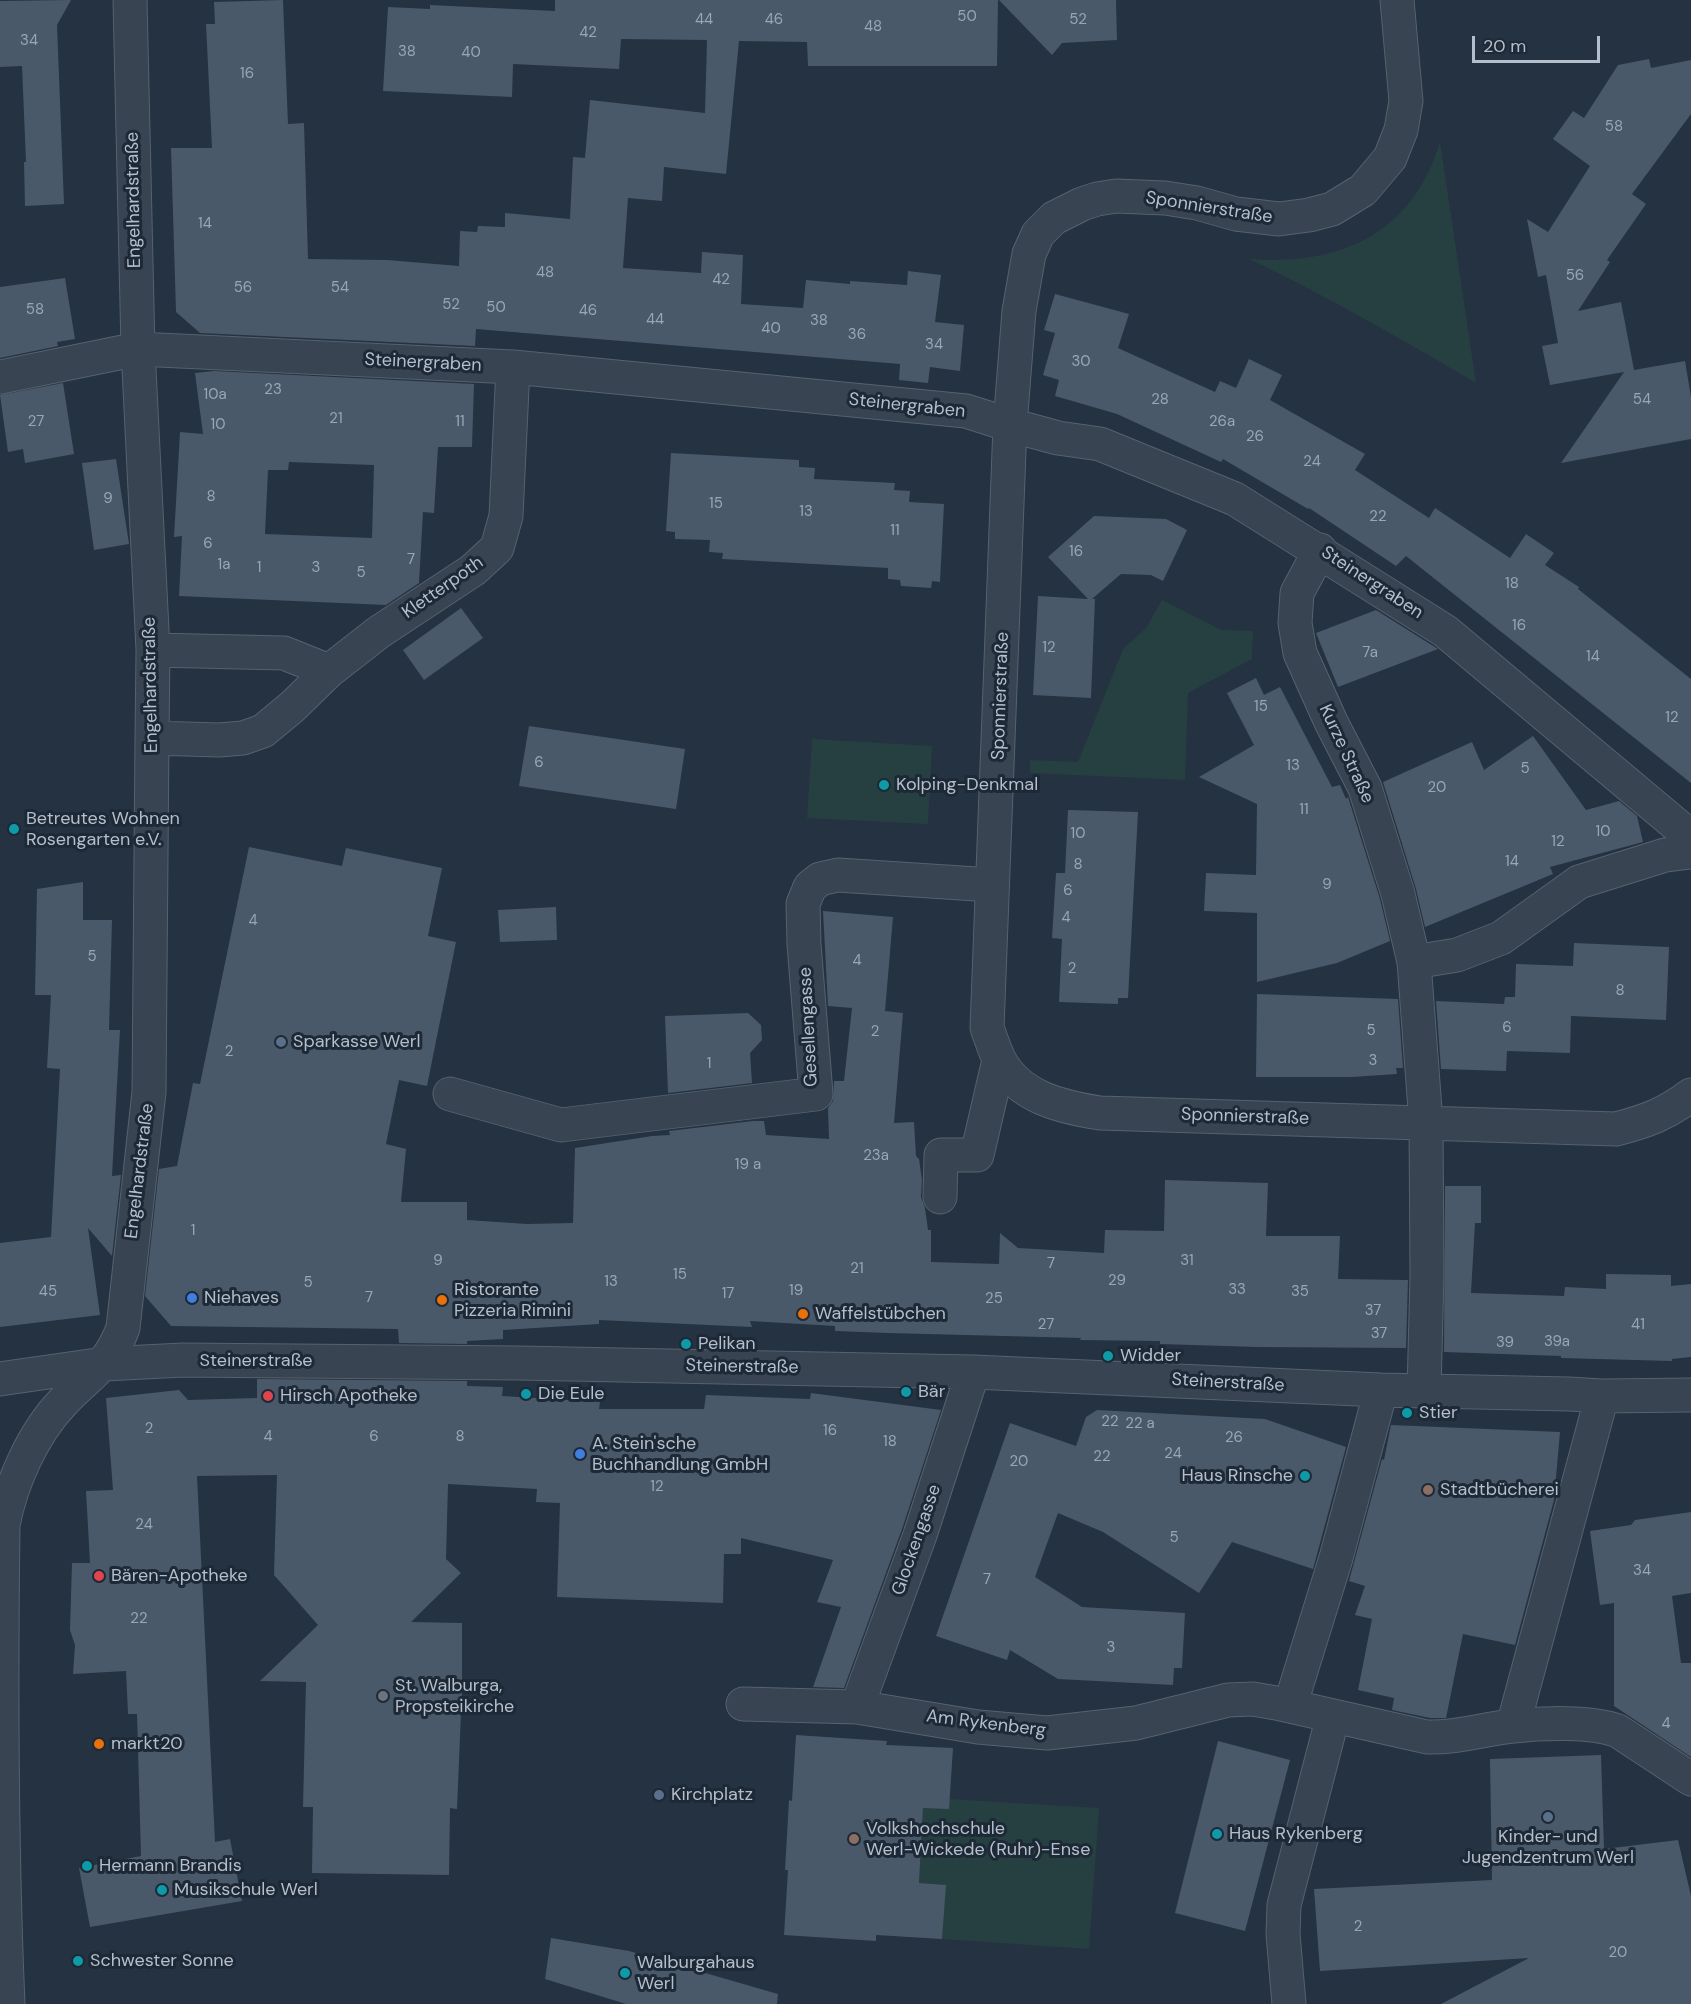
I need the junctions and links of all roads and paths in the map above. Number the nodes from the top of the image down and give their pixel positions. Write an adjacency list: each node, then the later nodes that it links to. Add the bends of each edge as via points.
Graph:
1 (130, 0): 3 (street, Engelhardstraße)
2 (1397, 0): 6 (street, Sponnierstraße, via 1406,102 1401,130 1389,158 1363,190 1332,209 1279,219 1165,198 1116,196 1082,204 1054,218 1038,234 1029,254 1020,311)
3 (138, 349): 4 (street, Steinergraben); 5 (street, Steinergraben); 8 (street, Engelhardstraße)
4 (513, 367): 6 (street, Steinergraben, via 966,411); 9 (street, Kletterpoth, via 506,516 497,548 473,570 379,632)
5 (0, 377)
6 (1010, 425): 7 (street, Steinergraben, via 1100,444 1235,499); 13 (street, Sponnierstraße)
7 (1320, 550): 11 (street, Steinergraben, via 1445,631); 14 (street, Kurze Straße, via 1297,593 1295,623 1300,653 1365,788 1398,894)
8 (153, 650): 9 (street, via 284,653); 10 (street, Engelhardstraße)
9 (329, 671): 10 (street, Kletterpoth, via 263,731 219,740)
10 (152, 738): 20 (street, Engelhardstraße, via 150,1092 123,1328)
11 (1691, 837)
12 (1691, 852): 14 (street, via 1665,855 1579,882 1502,938 1457,955)
13 (992, 885): 15 (street, Sponnierstraße, via 987,1028); 16 (street, Gesellengasse, via 838,875 820,879 810,887 803,904 804,944 816,1094 561,1125)
14 (1414, 962): 18 (street, Kurze Straße)
15 (999, 1060): 18 (street, Sponnierstraße, via 1019,1084 1066,1108 1100,1113); 19 (street, via 977,1155 941,1155)
16 (450, 1094)
17 (1691, 1095): 18 (street, Sponnierstraße, via 1649,1120 1616,1129)
18 (1426, 1123): 24 (street)
19 (940, 1197)
20 (104, 1364): 21 (street, Steinerstraße, via 183,1360); 22 (street, Steinerstraße); 33 (street, Engelhardstraße, via 62,1403 39,1434 7,1502 3,1525 1,1709)
21 (973, 1372): 23 (street, Steinerstraße); 29 (street, Glockengasse, via 920,1535)
22 (0, 1379)
23 (1381, 1390): 24 (street, Steinerstraße); 28 (street, via 1336,1558)
24 (1424, 1391): 26 (street, Steinerstraße)
25 (1691, 1395): 26 (street, Steinerstraße)
26 (1602, 1396): 31 (street)
27 (743, 1704): 29 (street, Am Rykenberg)
28 (1290, 1706): 29 (street, Am Rykenberg, via 1253,1699 1228,1700 1136,1723 1047,1733 978,1727); 30 (street, Am Rykenberg)
29 (857, 1707)
30 (1333, 1716): 31 (street, Am Rykenberg, via 1427,1737 1447,1738); 34 (street, via 1284,1905)
31 (1513, 1726): 32 (street, Am Rykenberg, via 1606,1727)
32 (1691, 1779)
33 (8, 2004)
34 (1289, 2004)

